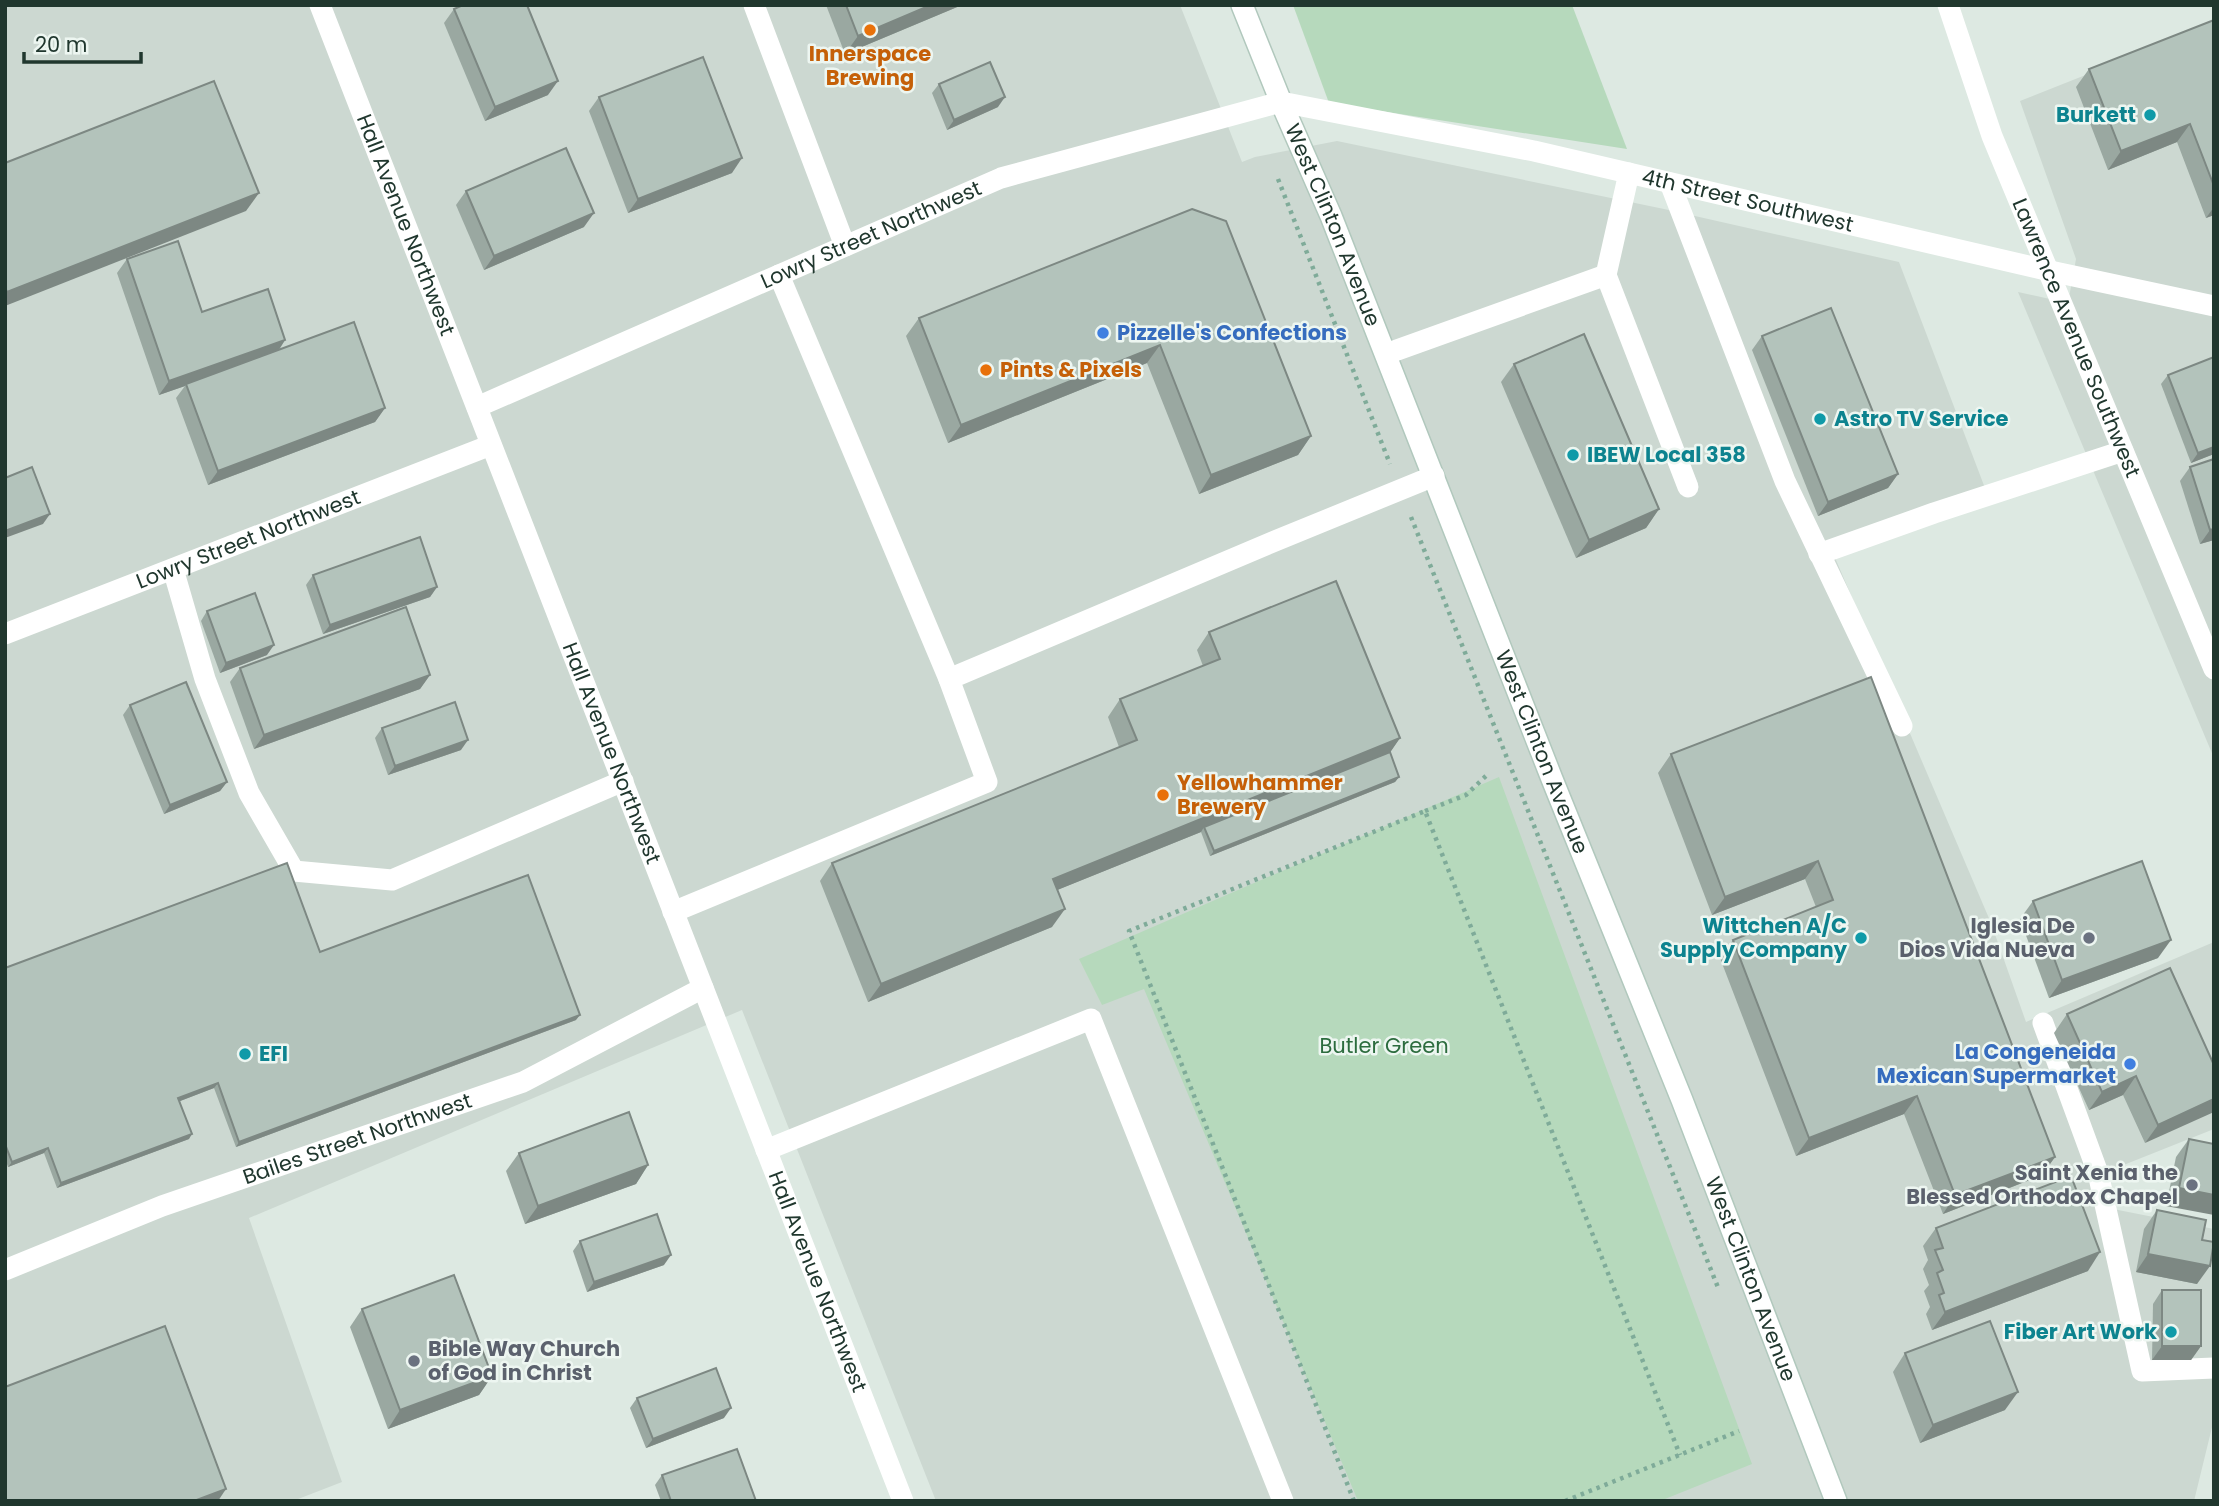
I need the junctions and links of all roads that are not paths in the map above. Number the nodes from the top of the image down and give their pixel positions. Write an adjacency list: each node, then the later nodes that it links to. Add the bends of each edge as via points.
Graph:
1 (320, 5): 14 (street, Hall Avenue Northwest)
2 (754, 5): 8 (street)
3 (1242, 5): 5 (street, West Clinton Avenue)
4 (1948, 5): 9 (street, Lawrence Avenue Southwest, via 1992,136)
5 (1281, 102): 6 (street, 4th Street Southwest); 8 (street, Lowry Street Northwest, via 1001,178); 13 (street, West Clinton Avenue)
6 (1629, 173): 7 (street, 4th Street Southwest); 11 (street)
7 (1670, 183): 9 (street, 4th Street Southwest); 19 (street, via 1785,481)
8 (845, 246): 10 (street, Lowry Street Northwest)
9 (2050, 271): 12 (street, 4th Street Southwest); 16 (street, Lawrence Avenue Southwest)
10 (779, 275): 14 (street, Lowry Street Northwest); 23 (street)
11 (1606, 275): 13 (street); 18 (street)
12 (2214, 306)
13 (1386, 354): 17 (street, West Clinton Avenue)
14 (477, 407): 15 (street, Hall Avenue Northwest)
15 (491, 445): 20 (street, Lowry Street Northwest); 25 (street, Hall Avenue Northwest)
16 (2123, 451): 19 (street); 22 (street, Lawrence Avenue Southwest)
17 (1434, 476): 23 (street); 34 (street, West Clinton Avenue)
18 (1688, 487)
19 (1819, 554): 24 (street)
20 (173, 569): 21 (street, Lowry Street Northwest); 25 (street, via 205,678 249,793 294,871 393,880)
21 (5, 634)
22 (2214, 669)
23 (949, 679): 26 (street, via 987,782)
24 (1902, 726)
25 (623, 781): 26 (street, Hall Avenue Northwest)
26 (673, 912): 27 (street, Hall Avenue Northwest)
27 (703, 988): 29 (street, Hall Avenue Northwest); 30 (street, Bailes Street Northwest, via 523,1082 162,1206)
28 (2043, 1023): 31 (street, via 2098,1173 2142,1371)
29 (766, 1150): 32 (street, Hall Avenue Northwest); 33 (street, via 1091,1019)
30 (5, 1270)
31 (2214, 1368)
32 (903, 1501)
33 (1283, 1501)
34 (1836, 1501)

